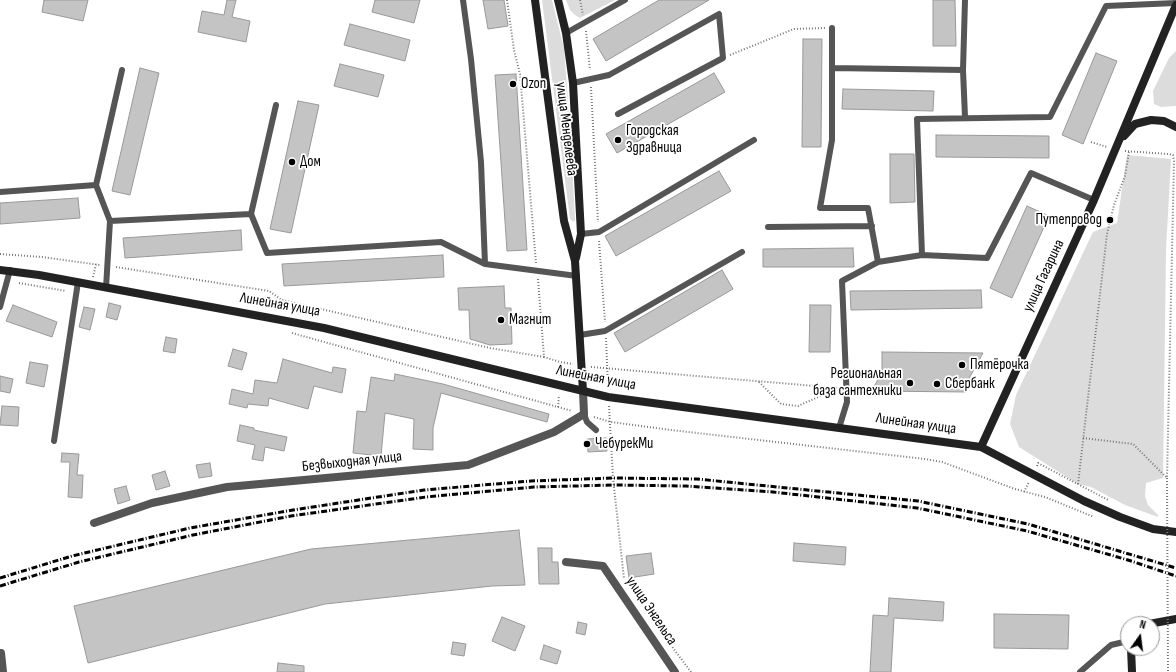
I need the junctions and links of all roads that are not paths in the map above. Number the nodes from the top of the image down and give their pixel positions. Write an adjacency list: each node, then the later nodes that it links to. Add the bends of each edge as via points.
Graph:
1 (463, 0): 31 (lane, via 481,162)
2 (534, 0): 29 (main road, улица Менделеева, via 564,221)
3 (558, 0): 8 (main road, улица Менделеева)
4 (625, 0): 8 (lane)
5 (965, 0): 11 (lane)
6 (1176, 4): 15 (lane, via 1106,6 1050,117); 17 (main road, улица Гагарина)
7 (832, 28): 9 (lane)
8 (566, 33): 12 (main road, улица Менделеева)
9 (832, 68): 11 (lane); 24 (lane, via 832,140 820,208 868,208)
10 (122, 70): 19 (lane)
11 (963, 70): 15 (lane)
12 (573, 83): 14 (lane, via 609,75 719,14 723,58); 26 (main road, улица Менделеева)
13 (276, 105): 22 (lane)
14 (618, 114)
15 (965, 117): 28 (lane, via 917,119)
16 (1176, 127): 17 (main road, via 1164,121 1151,120 1135,124)
17 (1120, 139): 21 (main road, улица Гагарина)
18 (754, 140): 26 (lane, via 599,232)
19 (96, 185): 20 (lane); 23 (lane)
20 (0, 192)
21 (1094, 200): 28 (lane, via 1031,173 987,258); 44 (main road, улица Гагарина)
22 (251, 214): 23 (lane); 31 (lane, via 267,253 441,242)
23 (110, 220): 36 (lane)
24 (872, 226): 25 (lane); 30 (lane)
25 (768, 227)
26 (582, 234): 29 (main road, улица Менделеева)
27 (742, 252): 38 (lane, via 605,331)
28 (922, 255): 30 (lane)
29 (575, 261): 34 (main road, улица Менделеева)
30 (878, 262): 41 (lane, via 842,281 847,402)
31 (485, 264): 34 (lane)
32 (0, 270): 33 (main road, Линейная улица)
33 (10, 270): 35 (main road, Линейная улица); 37 (lane)
34 (576, 276): 38 (main road, улица Менделеева)
35 (78, 282): 36 (main road, Линейная улица); 43 (lane)
36 (106, 288): 39 (main road, Линейная улица, via 324,328)
37 (0, 307)
38 (580, 335): 39 (main road, улица Менделеева)
39 (583, 391): 40 (street); 41 (main road, Линейная улица, via 608,397)
40 (584, 414): 42 (lane, via 587,422); 45 (street, Безвыходная улица, via 554,432 468,465 227,487 152,503)
41 (839, 428): 44 (main road, Линейная улица)
42 (596, 430)
43 (54, 441)
44 (981, 447): 46 (main road, Линейная улица, via 1120,517 1153,529)
45 (94, 523)
46 (1176, 532)
47 (566, 562): 54 (street, улица Энгельса, via 603,566)
48 (1176, 619): 49 (main road)
49 (1160, 622)
50 (1120, 643): 55 (lane, via 1111,645)
51 (1, 653): 53 (street)
52 (1131, 656): 56 (main road)
53 (3, 672)
54 (675, 672)
55 (1080, 672)
56 (1132, 672)

